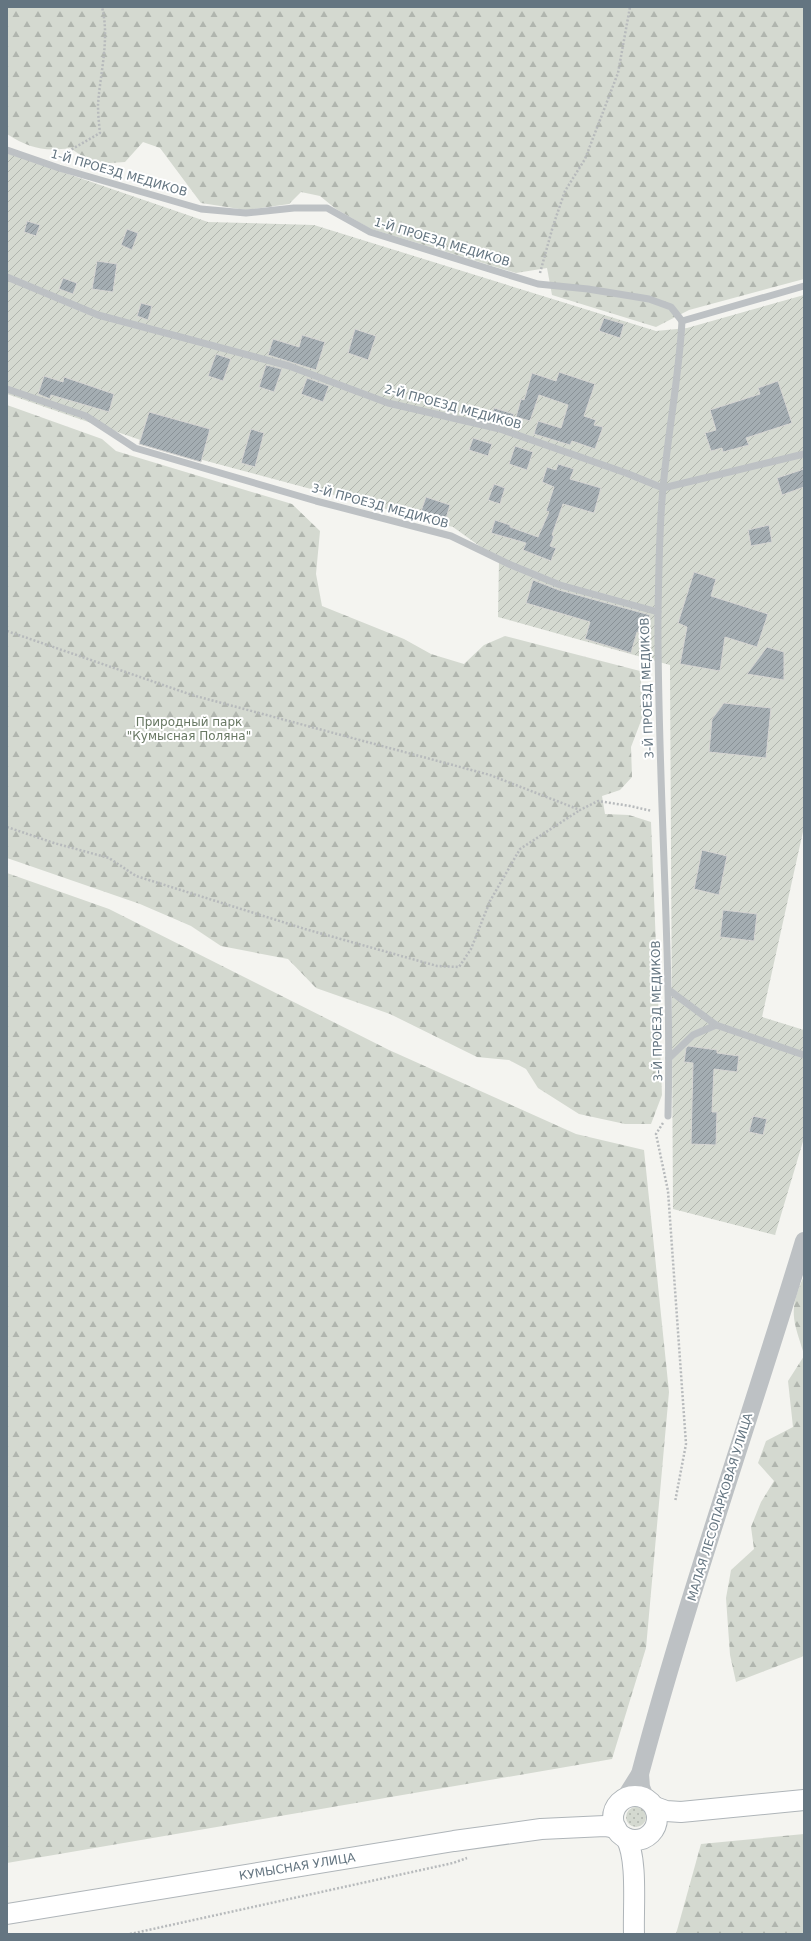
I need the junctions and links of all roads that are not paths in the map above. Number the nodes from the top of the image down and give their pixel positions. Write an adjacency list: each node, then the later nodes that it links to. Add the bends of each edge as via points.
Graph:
1 (7, 150): 4 (lane, 1-Й ПРОЕЗД МЕДИКОВ, via 59,168 201,208 246,213 294,208 327,208 370,232 538,284 649,299 671,307)
2 (7, 277): 7 (lane, 2-Й ПРОЕЗД МЕДИКОВ, via 98,315 289,366 388,403 500,429)
3 (804, 286): 4 (lane)
4 (682, 321): 7 (lane)
5 (7, 389): 8 (lane, 3-Й ПРОЕЗД МЕДИКОВ, via 86,416 135,448 316,501 452,536 511,565 560,584)
6 (804, 454): 7 (lane)
7 (663, 488): 8 (lane)
8 (658, 612): 9 (lane, 3-Й ПРОЕЗД МЕДИКОВ, via 661,813)
9 (669, 990): 10 (lane); 12 (lane, 3-Й ПРОЕЗД МЕДИКОВ)
10 (716, 1025): 11 (lane); 12 (lane, via 693,1035)
11 (804, 1055)
12 (669, 1058): 13 (lane, 3-Й ПРОЕЗД МЕДИКОВ)
13 (668, 1116)
14 (804, 1241): 15 (street, МАЛАЯ ЛЕСОПАРКОВАЯ УЛИЦА, via 727,1481)
15 (640, 1774): 16 (street, МАЛАЯ ЛЕСОПАРКОВАЯ УЛИЦА); 18 (street, МАЛАЯ ЛЕСОПАРКОВАЯ УЛИЦА, via 641,1787)
16 (625, 1798): 18 (main road, via 631,1796); 21 (main road, via 615,1808)
17 (804, 1800): 19 (main road)
18 (650, 1802): 19 (main road, via 666,1811); 20 (main road, via 657,1821)
19 (681, 1812): 20 (main road, via 666,1818)
20 (656, 1827): 21 (main road, via 646,1837)
21 (624, 1830): 22 (main road, КУМЫСНАЯ УЛИЦА, via 588,1826 454,1841); 23 (main road, via 636,1846 632,1859)
22 (7, 1914)
23 (634, 1934)

